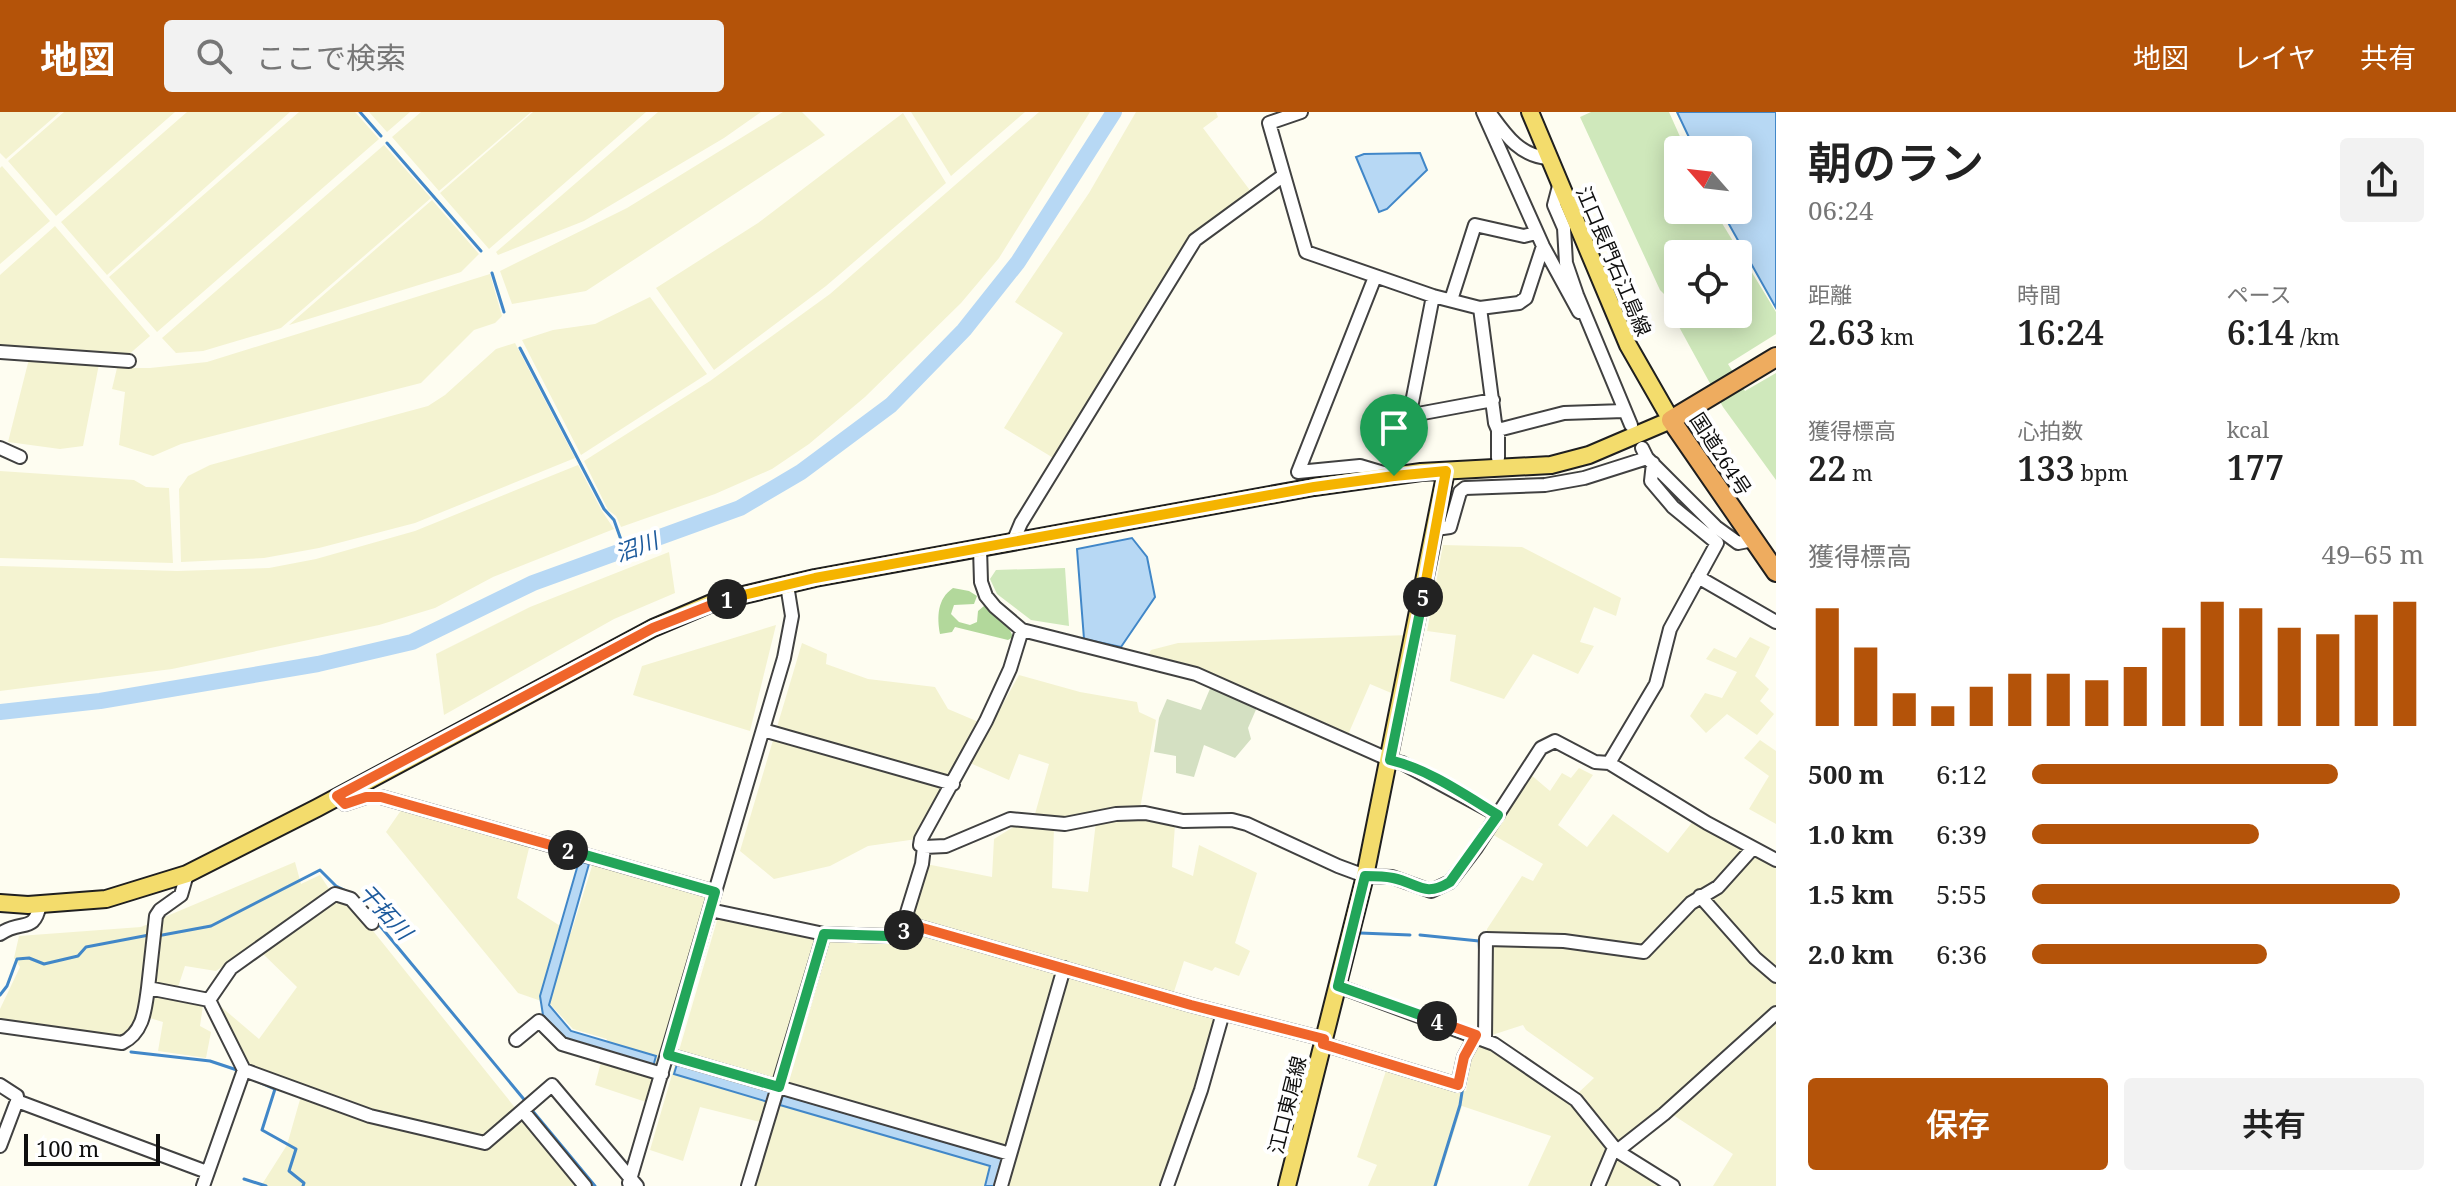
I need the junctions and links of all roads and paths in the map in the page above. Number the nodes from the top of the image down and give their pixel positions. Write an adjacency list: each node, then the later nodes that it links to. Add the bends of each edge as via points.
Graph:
1 (1301, 112): 6 (street, via 1269,123)
2 (1483, 112): 8 (street)
3 (1489, 112): 5 (street, via 1524,153)
4 (1530, 112): 5 (main road, 江口長門石江島線)
5 (1548, 158): 7 (main road, 江口長門石江島線)
6 (1284, 175): 10 (street, via 1306,252); 33 (street, via 1195,240)
7 (1559, 186): 14 (street, via 1554,205 1564,228 1566,263); 21 (main road, 江口長門石江島線, via 1628,345)
8 (1536, 233): 9 (street); 12 (street, via 1524,236 1475,225)
9 (1543, 246): 13 (street, via 1526,298); 14 (street, via 1574,307)
10 (1375, 277): 11 (street); 30 (street, via 1298,472 1360,466)
11 (1433, 296): 12 (street); 20 (street)
12 (1451, 300): 13 (street)
13 (1480, 308): 18 (street)
14 (1589, 323): 19 (street)
15 (0, 352): 17 (street)
16 (1776, 357): 21 (highway, 国道264号)
17 (129, 361)
18 (1493, 400): 20 (street); 23 (street)
19 (1624, 411): 22 (street); 23 (street, via 1564,413)
20 (1407, 416): 24 (street)
21 (1671, 420): 29 (main road, via 1551,465); 32 (highway, 国道264号)
22 (1631, 425)
23 (1498, 430): 28 (street)
24 (1404, 443)
25 (0, 448): 26 (street, via 20,457)
26 (0, 456)
27 (1647, 456): 31 (street, via 1584,478 1545,485 1498,482 1462,490 1450,527); 32 (street, via 1716,527 1738,543); 36 (street, via 1651,481 1717,543)
28 (1498, 458)
29 (1446, 471): 30 (main road); 31 (main road, 江口東尾線)
30 (1394, 476): 33 (main road)
31 (1436, 529): 41 (main road, 江口東尾線)
32 (1753, 540): 35 (highway, 国道264号)
33 (1013, 542): 34 (main road)
34 (980, 548): 37 (main road); 39 (street, via 986,596)
35 (1775, 575)
36 (1698, 577): 38 (street); 42 (street, via 1670,629 1656,684)
37 (787, 585): 40 (street, via 792,616); 44 (main road, via 714,602 653,628)
38 (1776, 622)
39 (1022, 630): 41 (street, via 1196,674); 43 (street, via 1006,679)
40 (763, 730): 43 (street); 51 (street)
41 (1390, 760): 45 (street); 50 (main road, 江口東尾線)
42 (1609, 763): 45 (street, via 1550,742); 47 (street)
43 (953, 784): 46 (street, via 921,839)
44 (337, 796): 49 (main road); 51 (street, via 345,804 366,797 395,801)
45 (1498, 815): 50 (street, via 1450,882 1439,889)
46 (924, 847): 50 (street, via 946,846 1010,819 1065,824 1145,813 1247,824); 57 (street)
47 (1753, 848): 48 (street); 52 (street, via 1718,887)
48 (1776, 860)
49 (187, 874): 54 (main road, via 106,899); 63 (street, via 181,895 156,916)
50 (1365, 876): 62 (main road, 江口東尾線)
51 (715, 892): 55 (street)
52 (1700, 896): 61 (street); 68 (street, via 1644,952 1564,941 1486,939)
53 (0, 903): 54 (main road)
54 (40, 904): 58 (street, via 33,923)
55 (710, 910): 59 (street); 71 (street)
56 (372, 923): 64 (street, via 351,899 335,894 231,968)
57 (907, 926): 59 (street, via 888,936); 60 (street)
58 (0, 934)
59 (824, 934): 75 (street)
60 (1064, 968): 65 (street); 80 (street)
61 (1776, 976)
62 (1338, 986): 68 (street); 70 (main road, 江口東尾線)
63 (148, 988): 64 (street); 67 (street, via 144,1018 122,1043)
64 (209, 1000): 72 (street)
65 (1223, 1013): 70 (street); 87 (street)
66 (1776, 1013): 79 (street)
67 (0, 1026)
68 (1481, 1037): 70 (street, via 1464,1057 1458,1085); 79 (street, via 1571,1096)
69 (516, 1040): 73 (street, via 539,1021 562,1044)
70 (1324, 1042): 88 (main road, 江口東尾線)
71 (668, 1055): 73 (street); 75 (street)
72 (244, 1070): 77 (street, via 370,1116 485,1143); 81 (street)
73 (662, 1074): 82 (street)
74 (0, 1085): 76 (street)
75 (779, 1087): 80 (street); 83 (street)
76 (17, 1101): 78 (street); 81 (street)
77 (527, 1107): 82 (street, via 552,1085); 85 (street)
78 (0, 1146)
79 (1616, 1150): 89 (street); 90 (street)
80 (1010, 1154): 86 (street)
81 (207, 1172): 84 (street)
82 (632, 1184)
83 (754, 1185)
84 (203, 1186)
85 (585, 1186)
86 (1001, 1186)
87 (1167, 1186)
88 (1287, 1186)
89 (1598, 1186)
90 (1673, 1186)

